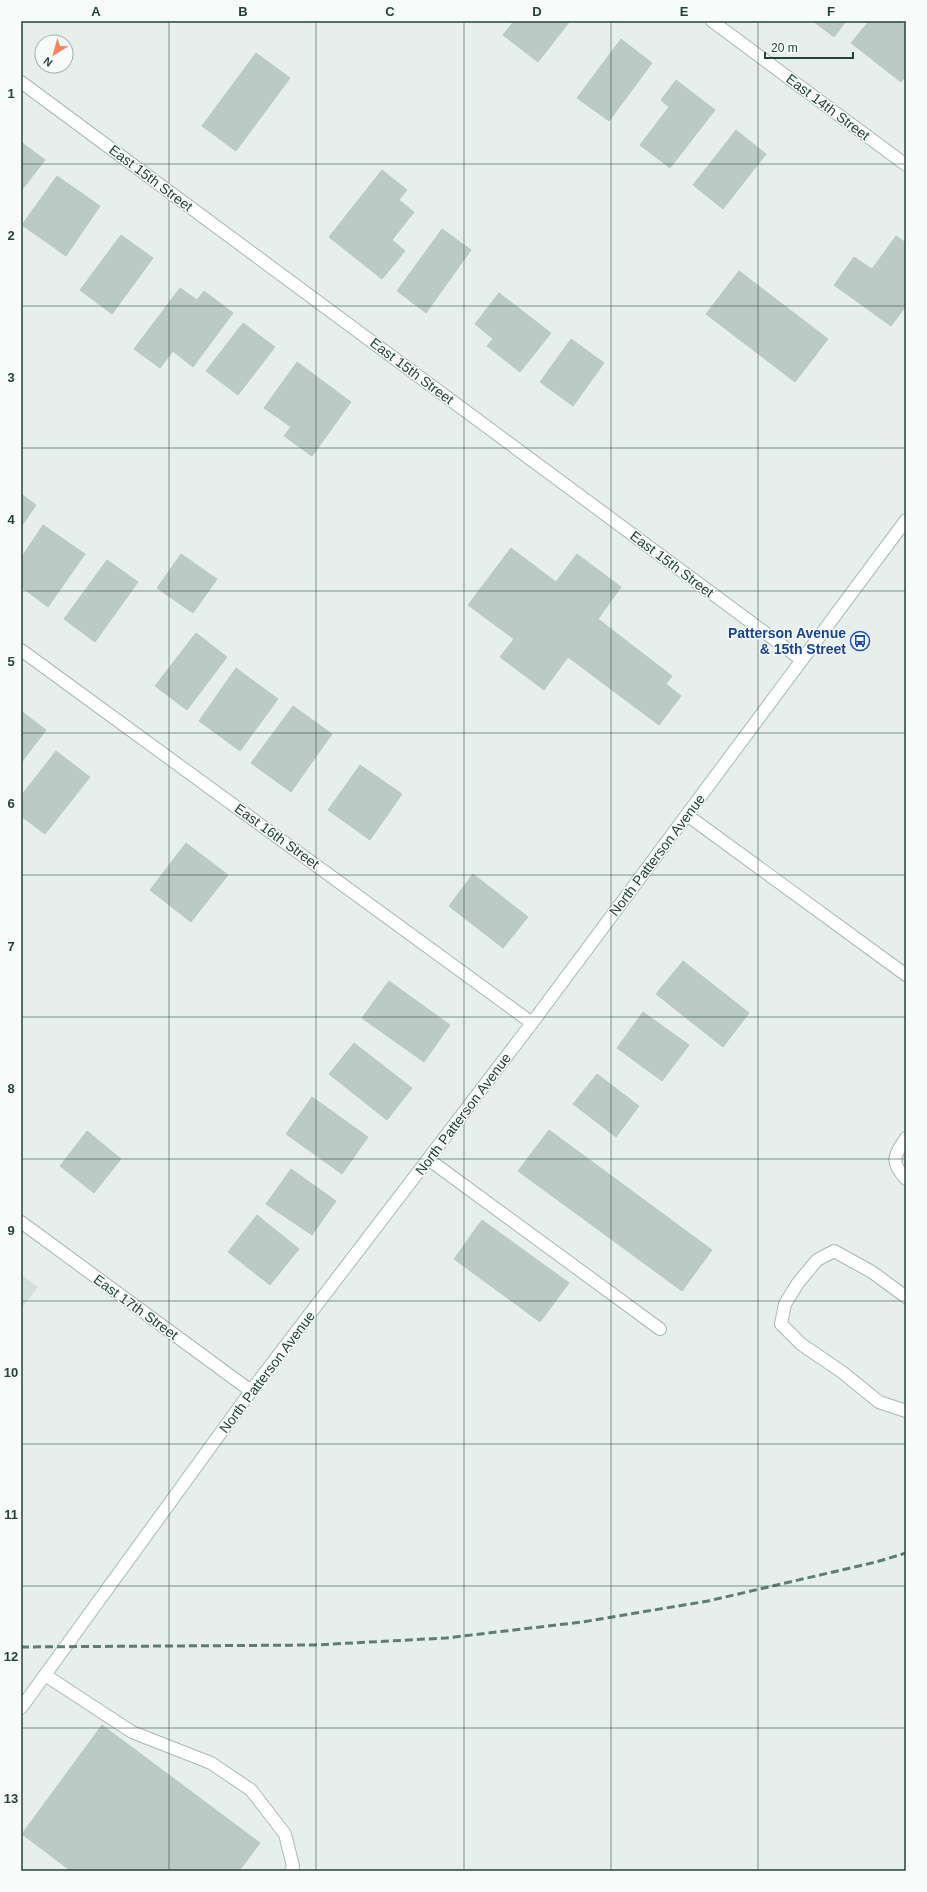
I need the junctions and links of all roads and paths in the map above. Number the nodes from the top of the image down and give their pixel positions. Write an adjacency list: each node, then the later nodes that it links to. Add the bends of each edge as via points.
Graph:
1 (712, 21): 3 (street, East 14th Street)
2 (21, 82): 6 (street, East 15th Street)
3 (906, 164)
4 (906, 520): 6 (street, North Patterson Avenue)
5 (21, 650): 9 (street, East 16th Street)
6 (802, 660): 7 (street, North Patterson Avenue)
7 (687, 815): 8 (street); 9 (street, North Patterson Avenue)
8 (906, 975)
9 (532, 1023): 11 (street, North Patterson Avenue)
10 (906, 1138): 12 (street, via 895,1154 897,1169)
11 (428, 1159): 15 (street); 16 (street, North Patterson Avenue)
12 (906, 1179)
13 (21, 1222): 16 (street, East 17th Street)
14 (906, 1296): 17 (street, via 834,1250 817,1260 798,1283 785,1304 781,1324 801,1344 879,1402)
15 (660, 1329)
16 (251, 1391): 18 (street, North Patterson Avenue)
17 (906, 1411)
18 (45, 1675): 19 (street, North Patterson Avenue); 20 (street, via 132,1732 211,1763 251,1790 285,1834)
19 (21, 1708)
20 (291, 1871)

